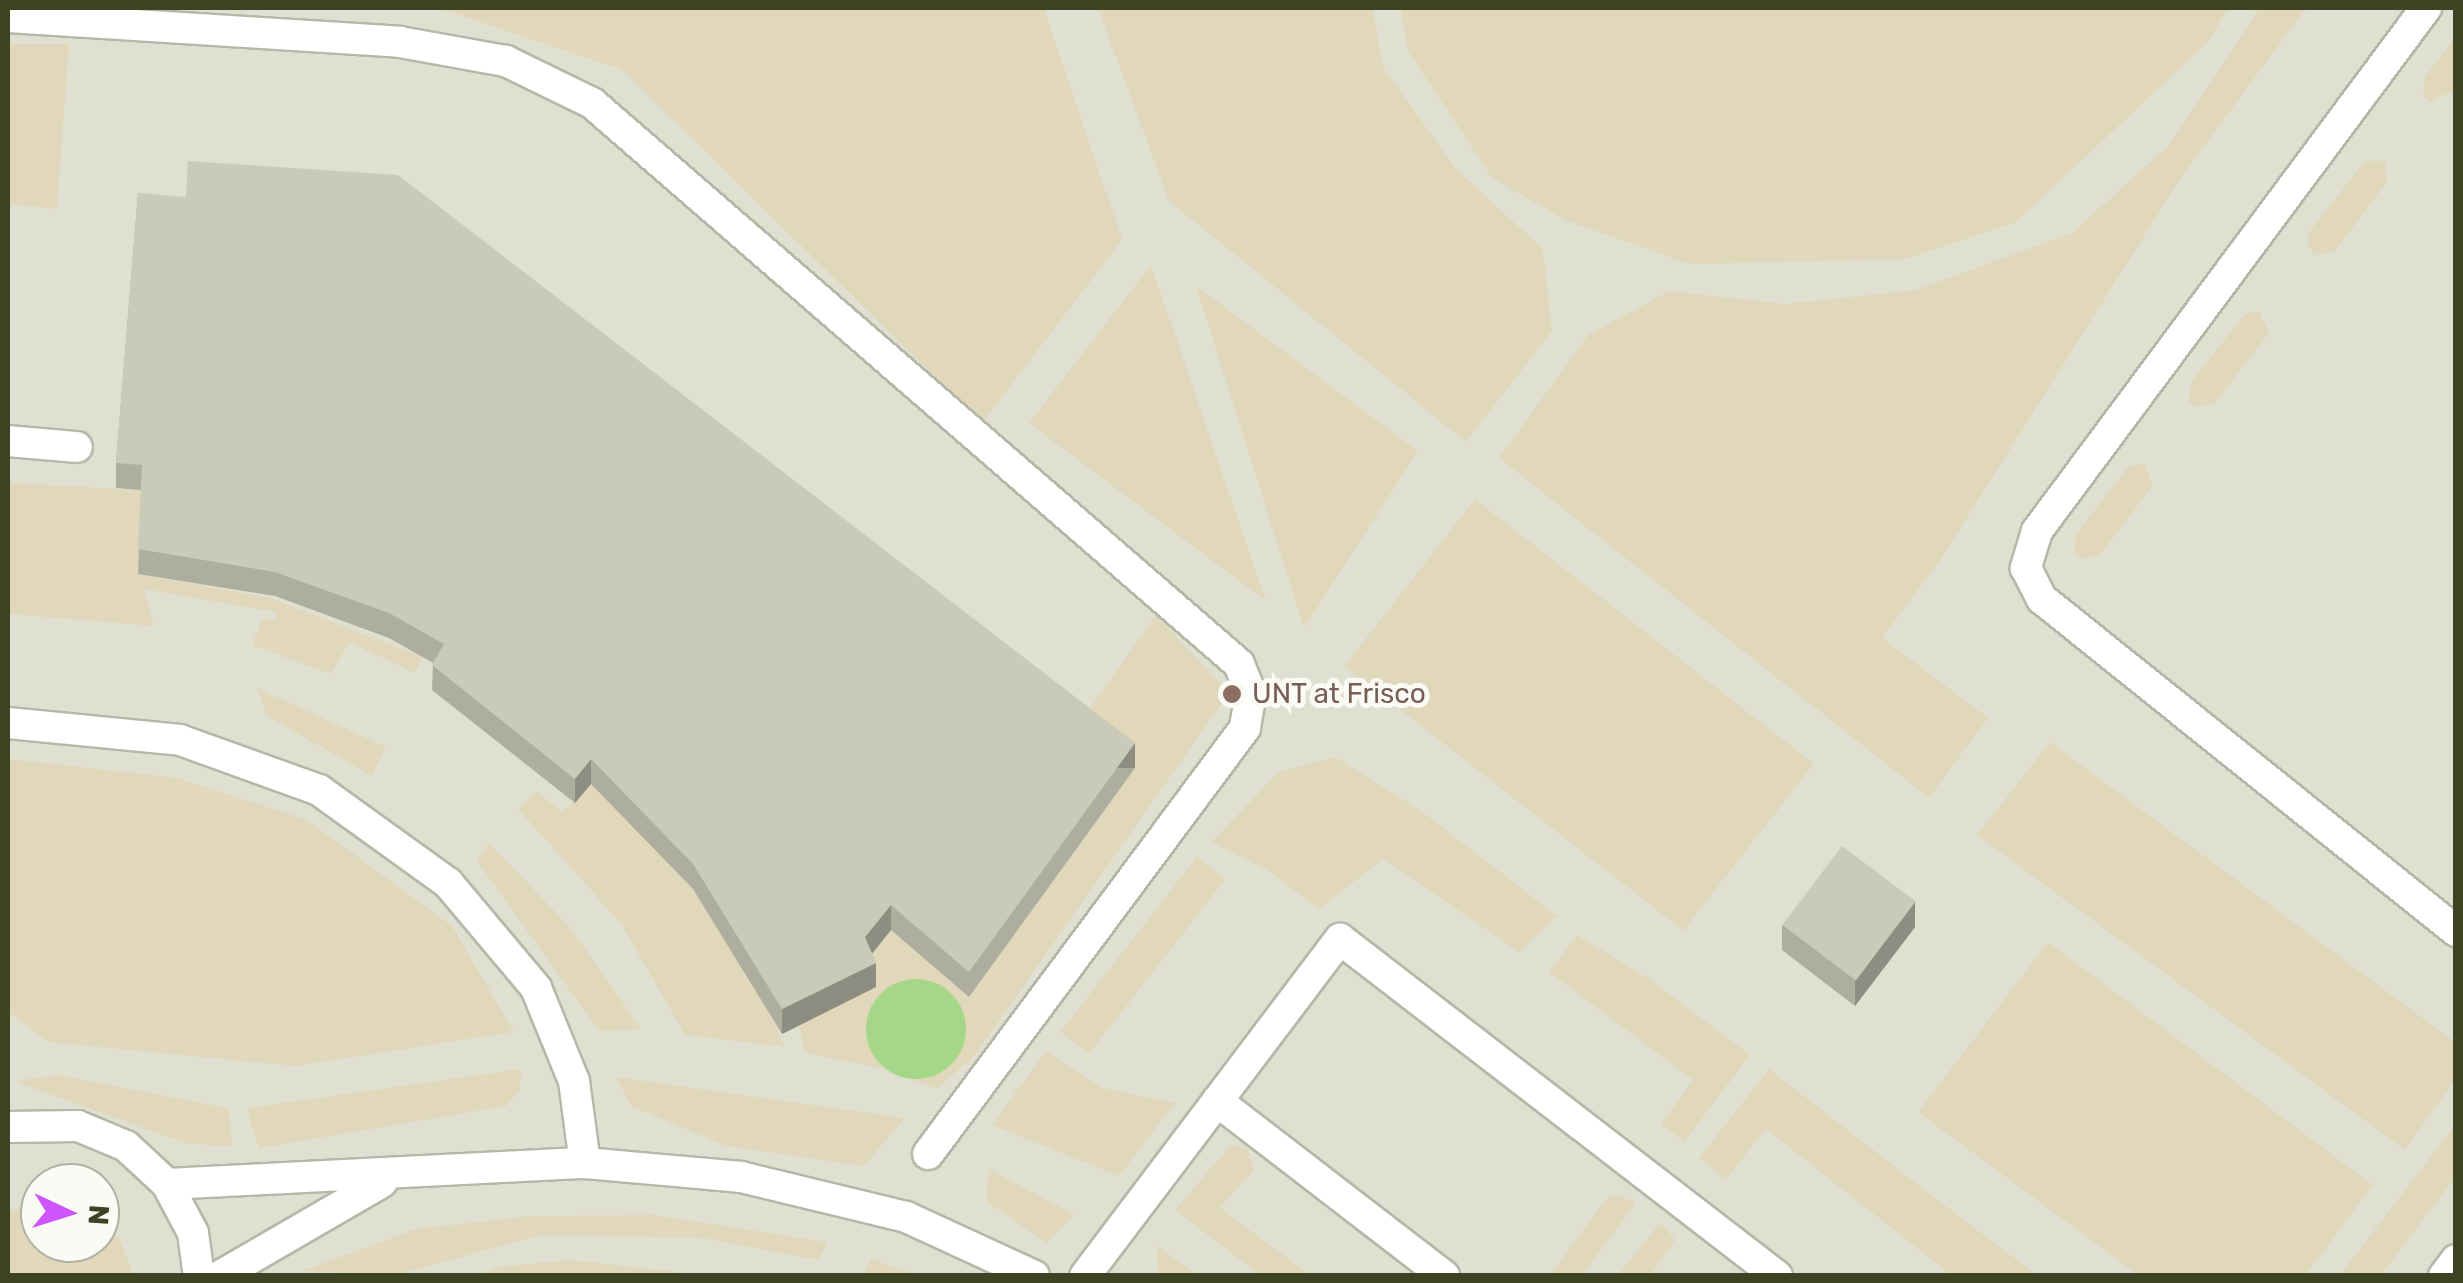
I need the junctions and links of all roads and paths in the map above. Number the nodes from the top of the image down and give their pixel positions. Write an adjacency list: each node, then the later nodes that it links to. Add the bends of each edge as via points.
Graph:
1 (2426, 8): 6 (street, via 2037,530 2026,568 2042,600)
2 (8, 17): 9 (street, via 400,42 506,62 592,104 1239,664 1251,693 1245,728)
3 (8, 442): 4 (street)
4 (78, 447)
5 (8, 723): 10 (street, via 198,746 319,790 448,882 536,988 574,1081)
6 (2456, 931)
7 (1217, 1101): 17 (street); 18 (street); 19 (street, via 1340,939)
8 (14, 1119): 12 (street, via 78,1126 126,1146)
9 (928, 1154)
10 (585, 1162): 11 (street); 16 (street, via 741,1177 906,1216)
11 (400, 1173): 12 (street); 15 (street)
12 (167, 1184): 14 (street, via 193,1233)
13 (2456, 1260): 20 (street)
14 (199, 1276)
15 (220, 1276)
16 (1034, 1276)
17 (1084, 1276)
18 (1444, 1276)
19 (1778, 1276)
20 (2444, 1276)

